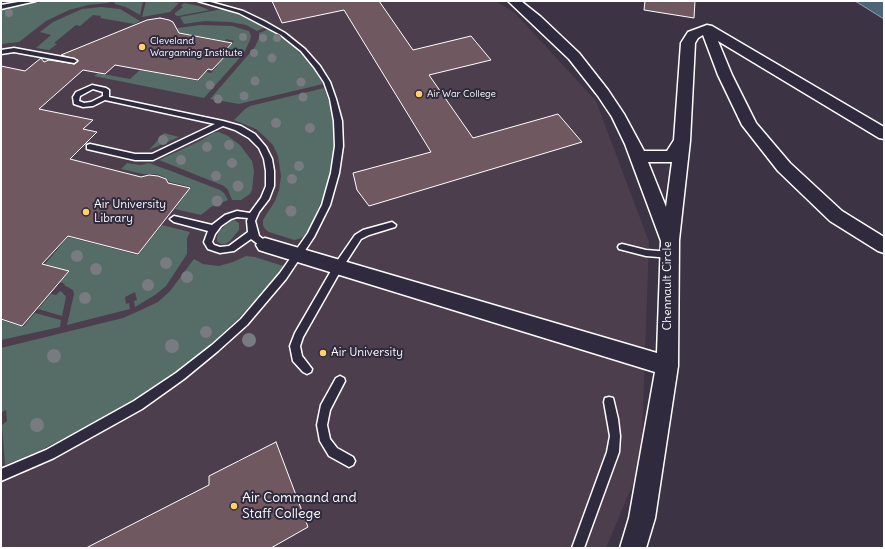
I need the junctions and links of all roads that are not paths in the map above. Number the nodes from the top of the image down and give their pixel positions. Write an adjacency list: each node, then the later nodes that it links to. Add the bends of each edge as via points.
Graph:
1 (33, 1): 4 (lane)
2 (201, 1): 22 (lane, via 241,12 283,34 318,66 327,82 338,121 339,146 335,173 326,205)
3 (514, 1): 13 (street, Chennault Circle, via 556,37 589,74 619,117)
4 (1, 7)
5 (708, 29): 10 (street); 11 (street, via 693,35 688,43); 19 (street, via 725,75 750,125 784,166 836,216)
6 (2, 51): 7 (lane, via 22,51)
7 (74, 61)
8 (104, 98): 9 (lane)
9 (223, 123): 12 (lane, via 153,157 135,157); 14 (lane, via 252,136 268,159 270,186 265,199)
10 (884, 134)
11 (682, 140): 13 (street, via 672,156); 21 (street)
12 (90, 147)
13 (638, 157): 21 (street, Chennault Circle)
14 (253, 216): 17 (lane, via 237,214 228,217); 18 (lane, via 251,221)
15 (174, 219): 17 (lane)
16 (392, 225): 23 (lane, via 366,232 358,237)
17 (214, 229): 18 (lane, via 208,242 211,248 231,249)
18 (259, 239): 22 (street)
19 (884, 246)
20 (622, 247): 21 (lane, via 646,253)
21 (670, 248): 24 (street, Chennault Circle)
22 (298, 254): 23 (street); 29 (lane, via 284,276 244,322 180,376 94,430 50,454)
23 (338, 267): 24 (street); 25 (lane, via 298,336 295,346 298,358)
24 (667, 366): 30 (street, Chennault Circle, via 642,518)
25 (307, 369)
26 (340, 380): 28 (lane, via 325,409 322,425 325,441 333,452)
27 (609, 402): 31 (lane, via 614,419 613,452)
28 (349, 461)
29 (1, 475)
30 (634, 547)
31 (578, 548)

